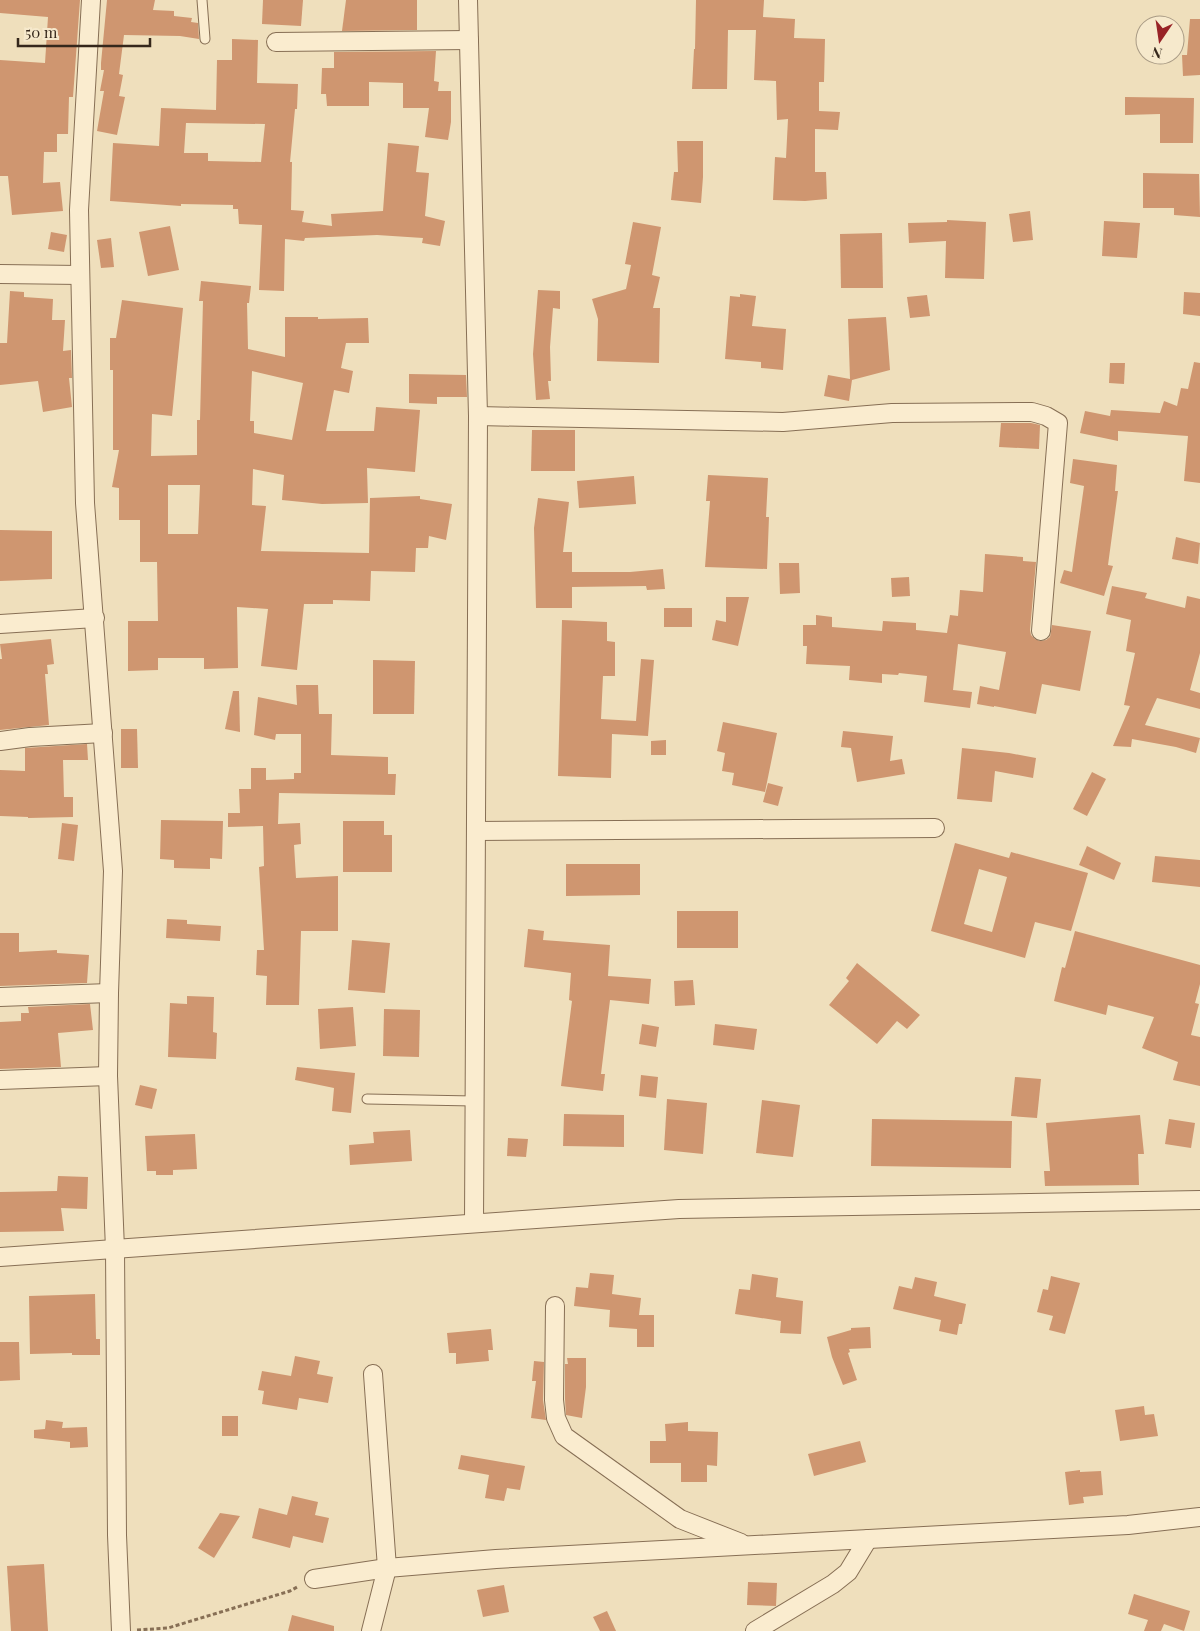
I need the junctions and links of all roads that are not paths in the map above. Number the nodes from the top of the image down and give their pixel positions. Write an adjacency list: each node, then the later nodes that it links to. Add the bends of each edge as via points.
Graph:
1 (91, 0): 8 (street, via 79,210)
2 (202, 0): 4 (lane)
3 (468, 0): 5 (street)
4 (205, 39)
5 (469, 40): 6 (street); 9 (street)
6 (276, 42)
7 (0, 274): 8 (street)
8 (80, 274): 10 (street, via 85,503)
9 (478, 416): 12 (street, via 783,422 892,412 1032,412 1046,416 1058,423); 16 (street)
10 (95, 618): 11 (street); 13 (street)
11 (0, 624)
12 (1041, 631)
13 (103, 733): 14 (street); 17 (street, via 113,871)
14 (0, 741)
15 (936, 828): 16 (street)
16 (476, 832): 22 (street)
17 (109, 993): 18 (street); 19 (street)
18 (0, 997)
19 (108, 1076): 20 (street); 25 (street)
20 (0, 1080)
21 (367, 1099): 22 (lane)
22 (474, 1101): 24 (street)
23 (1200, 1200): 24 (street, via 679,1209)
24 (474, 1224): 25 (street)
25 (115, 1249): 26 (street); 34 (street)
26 (0, 1257)
27 (555, 1306): 31 (street, via 554,1400 556,1418 564,1436 680,1519)
28 (373, 1374): 32 (street)
29 (1200, 1518): 30 (street)
30 (868, 1539): 31 (street); 36 (street, via 848,1572)
31 (746, 1545): 32 (street, via 496,1558)
32 (387, 1568): 33 (street); 35 (street)
33 (314, 1579)
34 (121, 1631)
35 (372, 1631)
36 (755, 1631)

